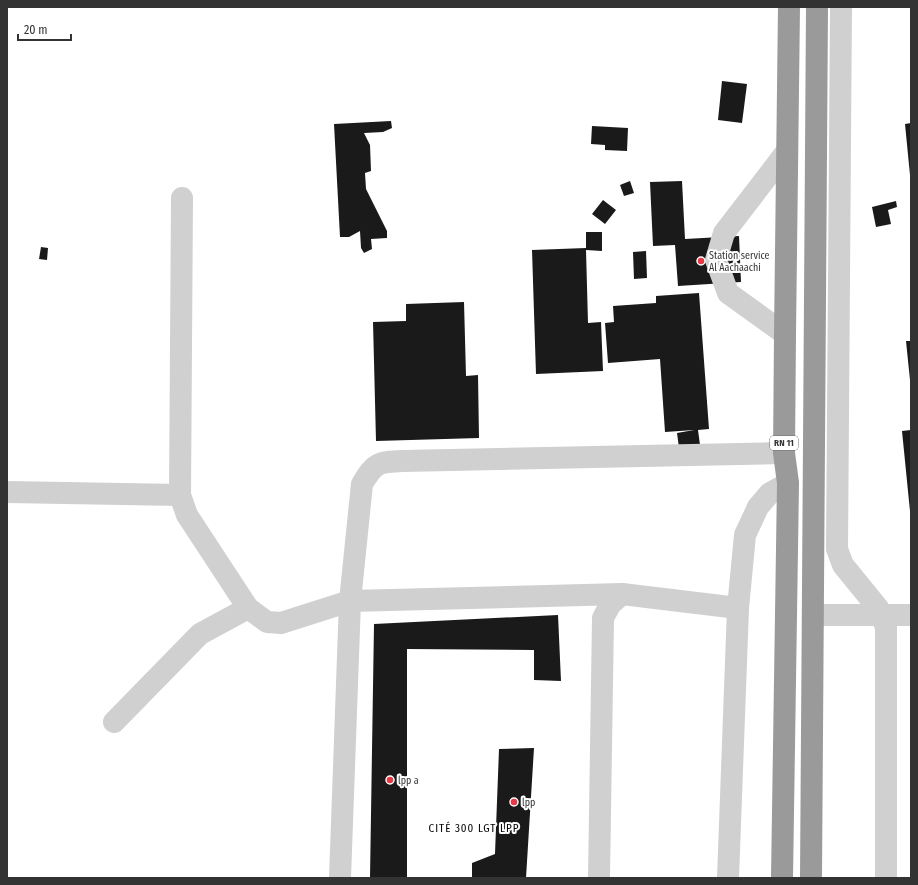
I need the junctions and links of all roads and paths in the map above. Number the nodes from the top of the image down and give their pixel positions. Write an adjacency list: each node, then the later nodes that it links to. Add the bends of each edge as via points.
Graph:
1 (789, 7): 4 (highway, RN 11)
2 (818, 7): 15 (highway)
3 (841, 7): 17 (street, via 837,549 844,565 878,608)
4 (787, 151): 6 (highway, RN 11); 6 (street, via 724,233 716,260 728,293)
5 (182, 198): 10 (street)
6 (785, 334): 7 (highway, RN 11)
7 (784, 453): 8 (highway, RN 11); 12 (street, via 380,462 369,472 362,484)
8 (788, 483): 14 (street, via 770,493 758,507 745,535); 22 (highway, RN 11)
9 (7, 492): 10 (street)
10 (180, 495): 13 (street, via 187,514)
11 (622, 594): 12 (street); 14 (street); 20 (street, via 610,605 603,618)
12 (350, 601): 13 (street, via 281,623 267,622); 19 (street)
13 (248, 608): 18 (street, via 200,634)
14 (738, 608): 21 (street)
15 (813, 615): 17 (street); 23 (highway)
16 (911, 615): 17 (street)
17 (881, 616): 24 (street, via 886,626)
18 (114, 722)
19 (340, 878)
20 (599, 878)
21 (728, 878)
22 (782, 878)
23 (811, 878)
24 (886, 878)

